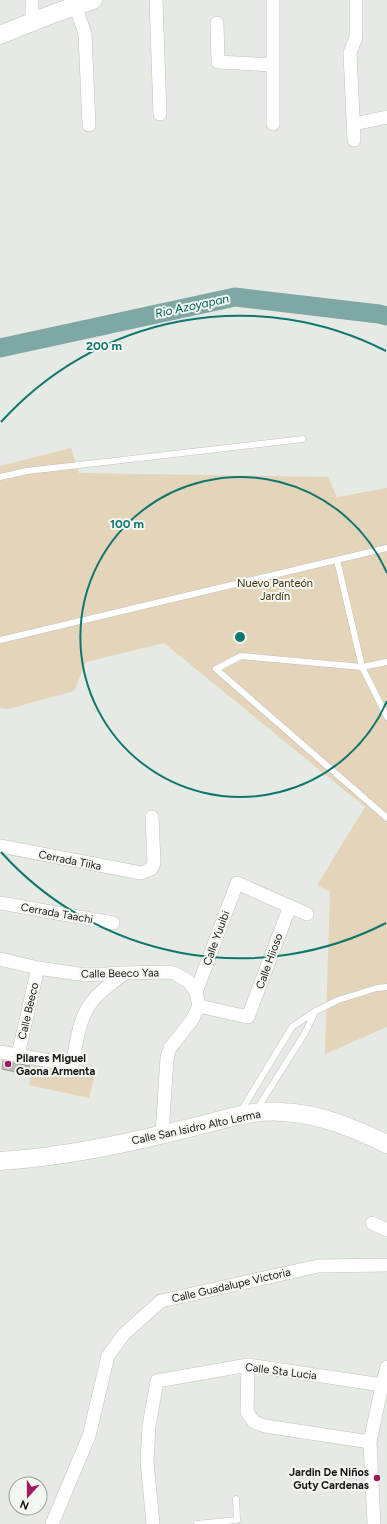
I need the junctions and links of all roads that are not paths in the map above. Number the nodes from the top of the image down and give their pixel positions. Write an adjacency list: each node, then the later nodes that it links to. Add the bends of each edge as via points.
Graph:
1 (32, 0): 7 (street)
2 (93, 0): 6 (street)
3 (156, 0): 11 (street)
4 (273, 0): 10 (street)
5 (356, 0): 14 (street, via 356,37 350,53)
6 (75, 6): 7 (street); 15 (street, via 85,34)
7 (32, 22): 9 (street)
8 (217, 23): 10 (street, via 218,62)
9 (0, 35)
10 (273, 65): 13 (street)
11 (160, 114)
12 (387, 117): 14 (street)
13 (273, 124)
14 (354, 124): 16 (street)
15 (89, 125)
16 (354, 140)
17 (303, 439): 18 (lane, via 35,470)
18 (0, 477)
19 (387, 548): 20 (lane)
20 (338, 560): 21 (lane); 23 (lane)
21 (0, 640)
22 (387, 662): 23 (lane)
23 (362, 667): 24 (lane); 26 (lane, via 241,656 216,669)
24 (387, 717)
25 (152, 817): 27 (street, Cerrada Tiika, via 154,863 151,869 141,874)
26 (387, 818)
27 (0, 846)
28 (0, 903): 31 (street, Cerrada Taachi)
29 (290, 906): 30 (street); 36 (street, Calle Yuuibi, via 237,883); 37 (street, Calle Hiioso, via 248,1017)
30 (307, 914)
31 (113, 923)
32 (0, 959): 33 (street, Calle Beeco Yaa)
33 (38, 968): 34 (street, Calle Beeco Yaa, via 86,975); 40 (street, Calle Beeco)
34 (125, 973): 36 (street, Calle Beeco Yaa, via 174,973 188,981); 40 (street, via 93,1000 86,1011 80,1023 72,1065)
35 (387, 986): 38 (lane, via 338,1000)
36 (196, 992): 37 (street)
37 (199, 1006): 43 (street, via 192,1020 170,1048 167,1058)
38 (314, 1012): 41 (lane, via 305,1033); 42 (lane, via 292,1027)
39 (0, 1052): 40 (street)
40 (18, 1055)
41 (255, 1113): 42 (street, Calle San Isidro Alto Lerma); 44 (street, Calle San Isidro Alto Lerma, via 302,1113 345,1125)
42 (237, 1117): 43 (street, Calle San Isidro Alto Lerma)
43 (162, 1135): 45 (street, Calle San Isidro Alto Lerma, via 36,1159)
44 (387, 1144)
45 (0, 1161)
46 (372, 1223): 47 (street)
47 (387, 1230)
48 (387, 1265): 54 (street, Calle Guadalupe Victoria, via 318,1266 161,1301 124,1334 108,1356 89,1436)
49 (248, 1365): 51 (street, Calle Sta Lucia); 52 (street, via 247,1412 254,1422 265,1426); 55 (street, Calle Sta Lucia, via 157,1381 149,1426 147,1461)
50 (387, 1367): 51 (street)
51 (382, 1385): 52 (street)
52 (370, 1442): 57 (street)
53 (236, 1499): 56 (lane, via 237,1520)
54 (52, 1524)
55 (153, 1524)
56 (197, 1524)
57 (374, 1524)

